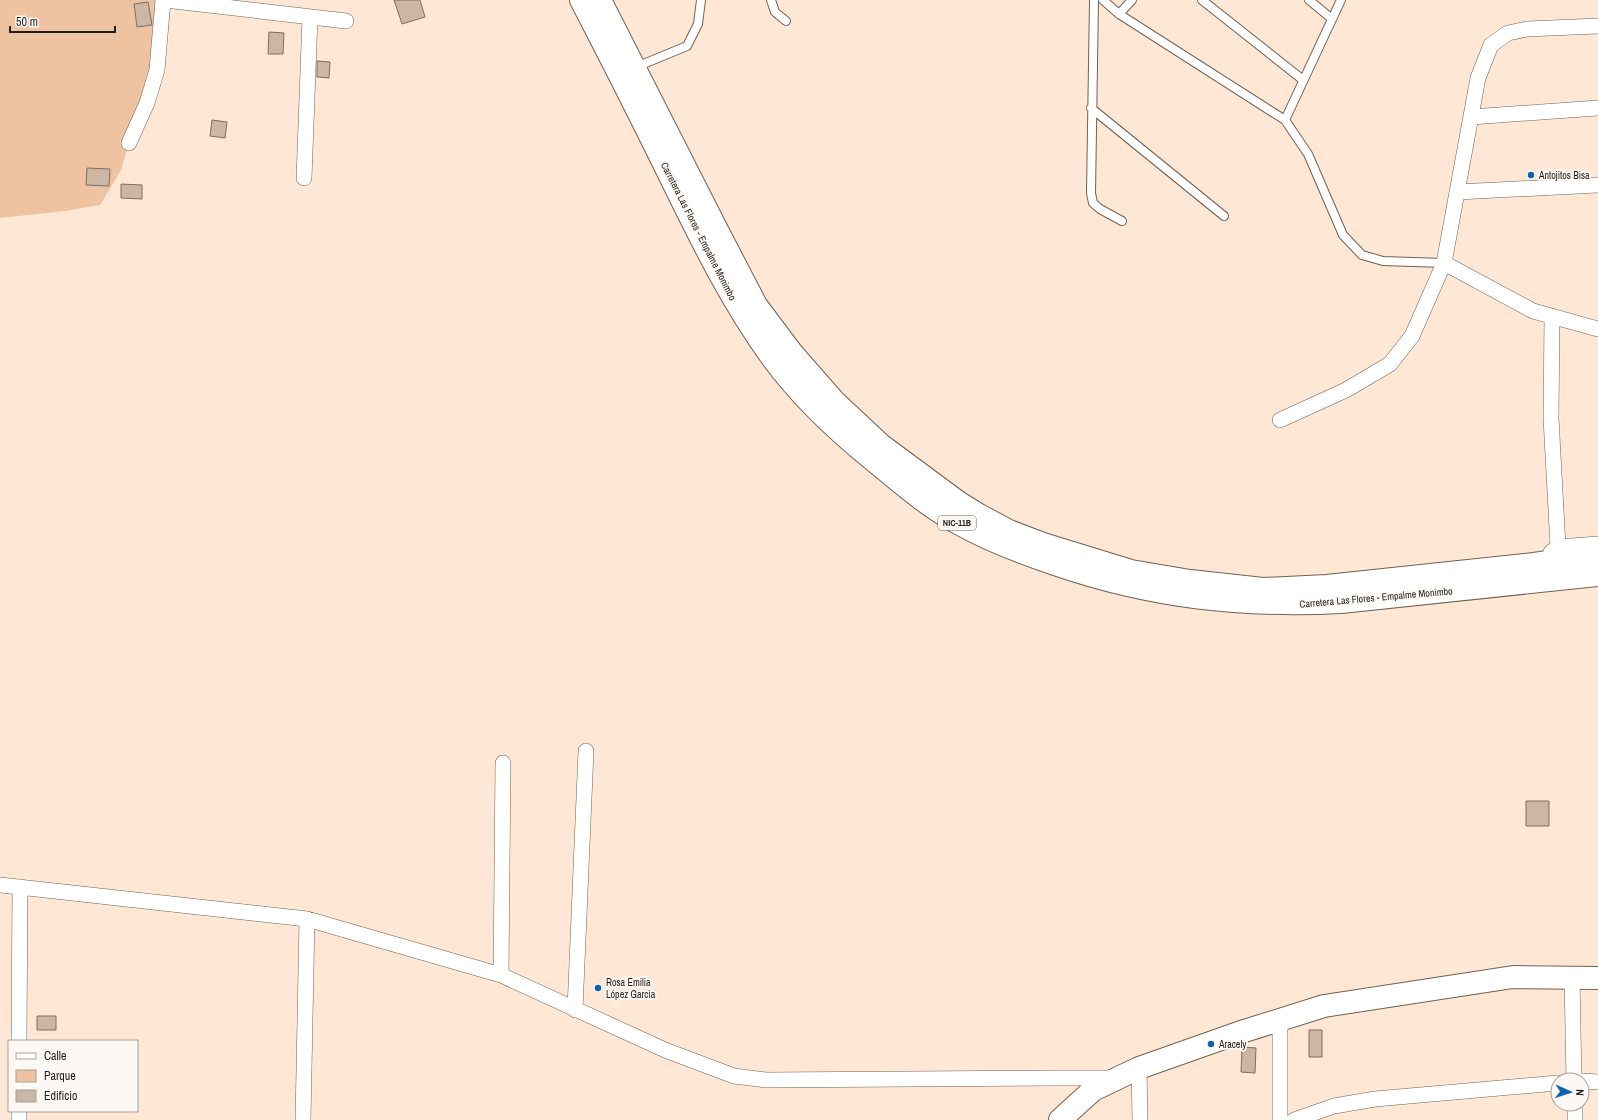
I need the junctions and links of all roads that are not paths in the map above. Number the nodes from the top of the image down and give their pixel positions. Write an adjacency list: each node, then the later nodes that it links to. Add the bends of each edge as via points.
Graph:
1 (164, 0): 13 (street); 24 (street, via 157,70 147,103)
2 (581, 0): 38 (main road, Carretera Las Flores - Empalme Monimbo / NIC-11B, via 719,274 774,361 822,416 922,498 957,523 1023,553 1096,578 1172,595 1246,603 1341,602)
3 (600, 0): 18 (main road, Carretera Las Flores - Empalme Monimbo / NIC-11B)
4 (701, 0): 18 (lane, via 698,24 687,46)
5 (771, 0): 16 (lane, via 775,12)
6 (1094, 0): 20 (lane)
7 (1102, 0): 12 (lane)
8 (1132, 0): 12 (lane)
9 (1202, 0): 19 (lane)
10 (1310, 0): 14 (lane)
11 (1340, 0): 14 (lane)
12 (1119, 14): 23 (lane)
13 (310, 17): 15 (street); 25 (street)
14 (1332, 19): 19 (lane)
15 (346, 21)
16 (786, 21)
17 (1598, 26): 22 (street, via 1527,28 1508,32 1491,45 1478,78)
18 (635, 67): 37 (main road, Carretera Las Flores - Empalme Monimbo / NIC-11B, via 756,305 792,353 834,401 881,445 979,515 1030,539 1108,564 1154,576 1229,586 1263,589 1327,586)
19 (1303, 80): 23 (lane)
20 (1091, 108): 28 (lane); 29 (lane, via 1093,203)
21 (1598, 108): 22 (street)
22 (1471, 117): 27 (street)
23 (1285, 120): 30 (lane, via 1308,154 1343,235 1362,255 1383,261)
24 (129, 143)
25 (304, 178)
26 (1598, 186): 27 (street)
27 (1457, 192): 30 (street)
28 (1224, 216)
29 (1122, 221)
30 (1444, 263): 31 (street, via 1533,311); 33 (street, via 1412,336 1390,364 1346,390)
31 (1552, 316): 32 (street); 35 (street, via 1551,418)
32 (1598, 329)
33 (1280, 420)
34 (1598, 544): 35 (street)
35 (1558, 547): 37 (street)
36 (1598, 555): 37 (main road, Carretera Las Flores - Empalme Monimbo / NIC-11B)
37 (1534, 564)
38 (1598, 575)
39 (586, 751): 47 (street)
40 (503, 763): 44 (street)
41 (0, 885): 42 (street)
42 (20, 887): 43 (street); 49 (street)
43 (307, 919): 44 (street); 54 (street)
44 (501, 975): 47 (street)
45 (1572, 978): 46 (main road); 48 (main road, via 1513,977 1324,1006); 51 (street)
46 (1598, 978)
47 (575, 1010): 52 (street, via 672,1053 734,1076 766,1080)
48 (1280, 1020): 50 (main road); 57 (street)
49 (19, 1040)
50 (1139, 1068): 52 (main road); 56 (street)
51 (1574, 1072)
52 (1116, 1078): 55 (main road, via 1093,1090)
53 (1550, 1083): 58 (street, via 1376,1099 1334,1106)
54 (303, 1120)
55 (1060, 1120)
56 (1140, 1120)
57 (1280, 1120)
58 (1294, 1120)

